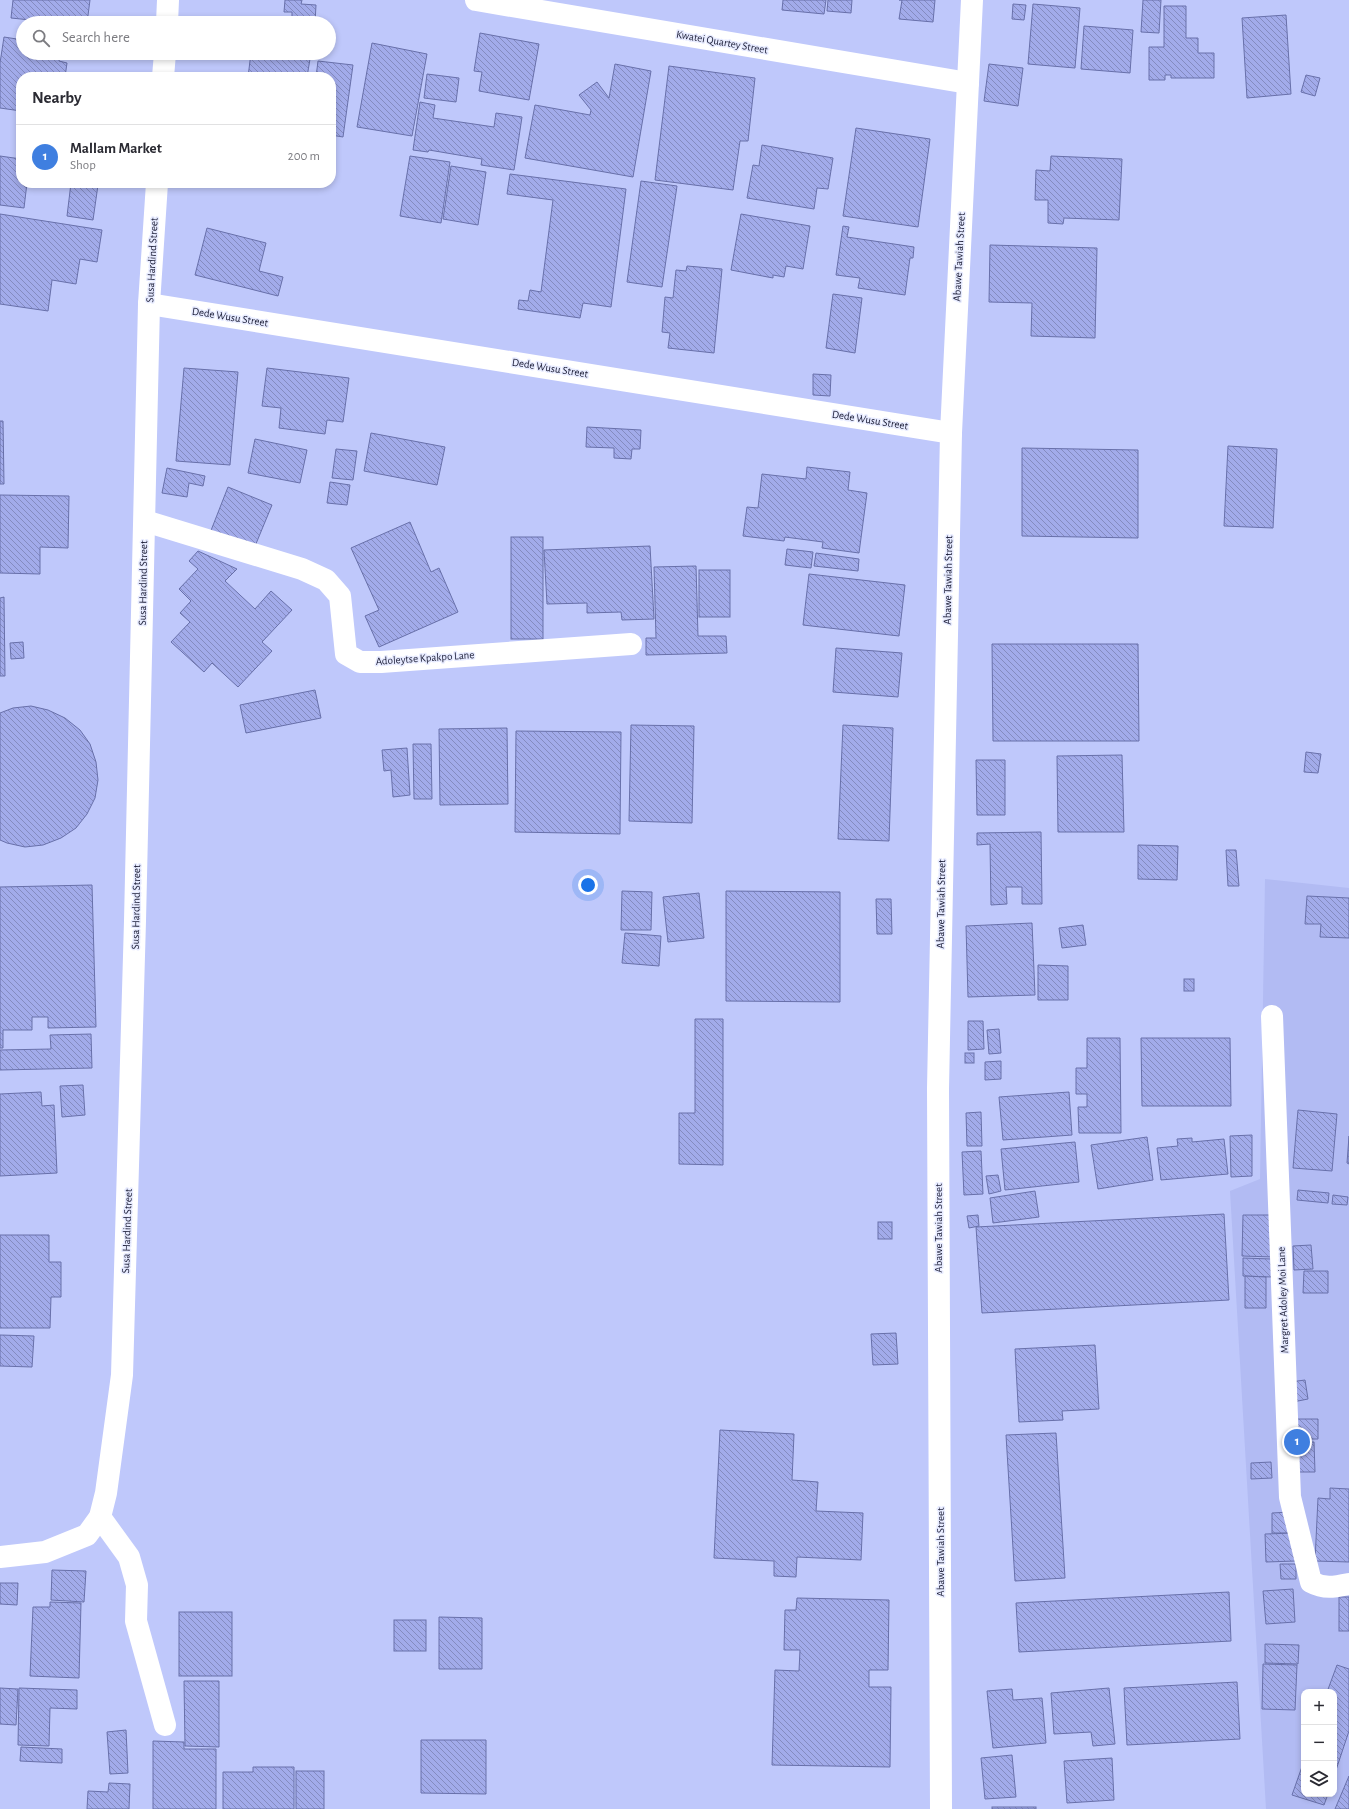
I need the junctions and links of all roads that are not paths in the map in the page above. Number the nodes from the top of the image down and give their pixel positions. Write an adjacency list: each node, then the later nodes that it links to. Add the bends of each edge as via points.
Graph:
1 (168, 0): 4 (street)
2 (476, 0): 7 (street, Kwatei Quartey Street)
3 (972, 0): 7 (street, Abawe Tawiah Street)
4 (167, 16)
5 (164, 60): 6 (street)
6 (163, 72)
7 (968, 83): 10 (street, Abawe Tawiah Street)
8 (157, 188): 9 (street, Susa Hardind Street)
9 (149, 304): 10 (street, Dede Wusu Street); 11 (street, Susa Hardind Street)
10 (951, 432): 18 (street, Abawe Tawiah Street, via 938,1089)
11 (145, 520): 12 (street, Adoleytse Kpakpo Lane, via 302,569 326,580 340,596 346,654 360,662); 14 (street, Susa Hardind Street, via 122,1375 106,1493)
12 (631, 644)
13 (1272, 1016): 16 (street, Margret Adoley Moi Lane, via 1290,1497 1311,1582 1328,1588)
14 (100, 1517): 15 (street, Susa Hardind Street, via 87,1534 45,1552); 17 (street, via 129,1557 138,1585 136,1621)
15 (0, 1557)
16 (1349, 1584)
17 (165, 1725)
18 (941, 1809)

